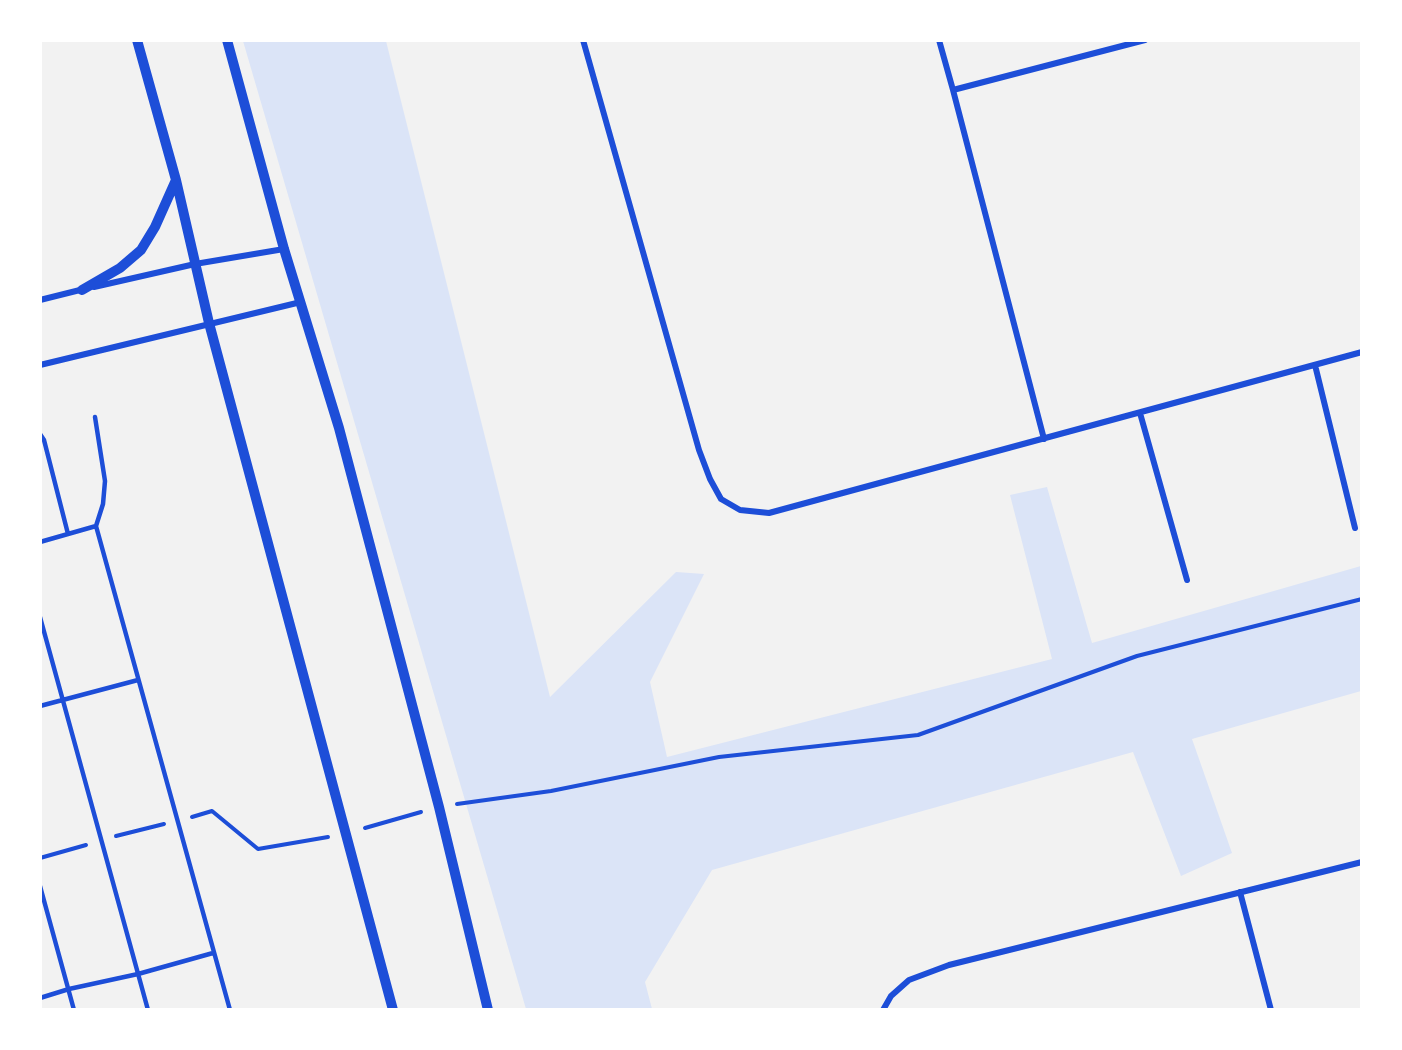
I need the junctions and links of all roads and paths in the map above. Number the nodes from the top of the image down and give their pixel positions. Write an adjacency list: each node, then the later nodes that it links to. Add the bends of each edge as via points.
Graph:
1 (137, 40): 7 (street)
2 (228, 40): 8 (street)
3 (583, 40): 20 (street, via 699,450 721,499 740,510 769,513)
4 (939, 40): 6 (street)
5 (1144, 40): 6 (street)
6 (953, 90): 20 (street)
7 (176, 180): 9 (street); 10 (street, via 141,250 120,268)
8 (284, 249): 9 (street); 12 (street)
9 (195, 264): 10 (street); 13 (street)
10 (82, 290): 11 (street)
11 (40, 300)
12 (301, 302): 13 (street); 31 (street, via 339,428)
13 (209, 323): 15 (street); 33 (street)
14 (1362, 352): 16 (street)
15 (40, 365)
16 (1315, 365): 17 (street); 22 (street)
17 (1140, 413): 20 (street); 25 (street)
18 (95, 417): 21 (lane, via 105,481)
19 (40, 434): 23 (lane)
20 (1044, 439)
21 (96, 526): 23 (lane); 28 (lane)
22 (1355, 528)
23 (68, 534): 24 (lane)
24 (40, 542)
25 (1187, 580)
26 (1362, 600): 31 (path, via 1137,656 918,735 719,757 551,791)
27 (40, 617): 29 (lane)
28 (138, 680): 29 (lane); 32 (lane)
29 (63, 700): 30 (lane); 34 (lane)
30 (40, 706)
31 (439, 807): 33 (path); 47 (street)
32 (176, 820): 33 (path, via 212,811 258,849); 34 (path); 39 (lane)
33 (345, 834): 46 (street)
34 (101, 840): 35 (path); 40 (lane)
35 (40, 858)
36 (1362, 862): 38 (street)
37 (40, 886): 41 (lane)
38 (1239, 892): 48 (street, via 949,965 909,980 891,996); 49 (street)
39 (213, 953): 40 (lane); 45 (lane)
40 (138, 974): 41 (lane); 44 (lane)
41 (69, 989): 42 (lane); 43 (lane)
42 (40, 998)
43 (74, 1010)
44 (148, 1010)
45 (230, 1010)
46 (393, 1010)
47 (488, 1010)
48 (883, 1010)
49 (1271, 1010)

